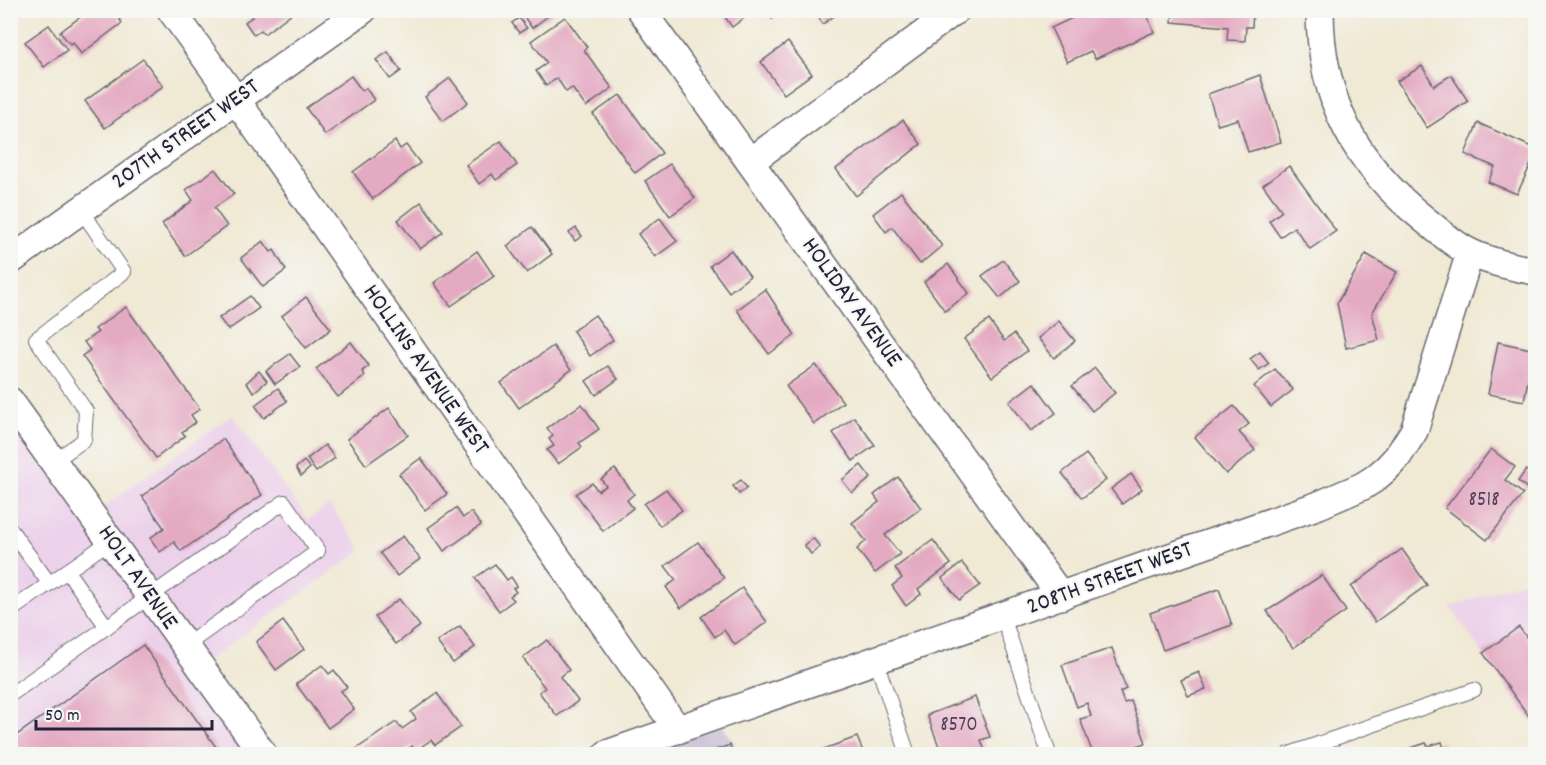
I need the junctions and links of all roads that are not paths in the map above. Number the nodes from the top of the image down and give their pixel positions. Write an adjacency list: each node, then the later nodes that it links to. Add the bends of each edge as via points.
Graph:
1 (171, 10): 6 (street, HOLLINS AVENUE WEST)
2 (363, 10): 6 (street, 207TH STREET WEST)
3 (641, 10): 7 (street, HOLIDAY AVENUE)
4 (956, 10): 7 (street)
5 (1320, 10): 9 (street, via 1330,90 1353,139 1402,200)
6 (235, 100): 8 (street, 207TH STREET WEST); 27 (street, HOLLINS AVENUE WEST)
7 (750, 162): 18 (street, HOLIDAY AVENUE)
8 (81, 210): 10 (street, 207TH STREET WEST); 13 (lane, via 124,272 36,339 86,411 84,440)
9 (1470, 253): 11 (street); 18 (street, 208TH STREET WEST, via 1416,424 1387,468 1363,486 1319,505)
10 (10, 261)
11 (1536, 271)
12 (10, 401): 13 (street, HOLT AVENUE)
13 (54, 461): 15 (street, HOLT AVENUE)
14 (10, 529): 17 (lane)
15 (110, 541): 16 (lane); 19 (street, HOLT AVENUE)
16 (67, 571): 17 (lane); 22 (lane)
17 (49, 583): 20 (lane)
18 (1060, 596): 21 (street, 208TH STREET WEST)
19 (150, 597): 22 (lane); 23 (street, HOLT AVENUE); 23 (lane, via 284,502 318,550)
20 (10, 611)
21 (1003, 617): 24 (street, 208TH STREET WEST); 31 (lane)
22 (107, 627): 26 (lane)
23 (185, 646): 28 (street, HOLT AVENUE)
24 (876, 661): 27 (street, 208TH STREET WEST); 30 (lane)
25 (1474, 690): 32 (lane)
26 (10, 695)
27 (678, 730): 29 (street, 208TH STREET WEST)
28 (263, 754)
29 (607, 754)
30 (908, 754)
31 (1049, 754)
32 (1289, 754)

